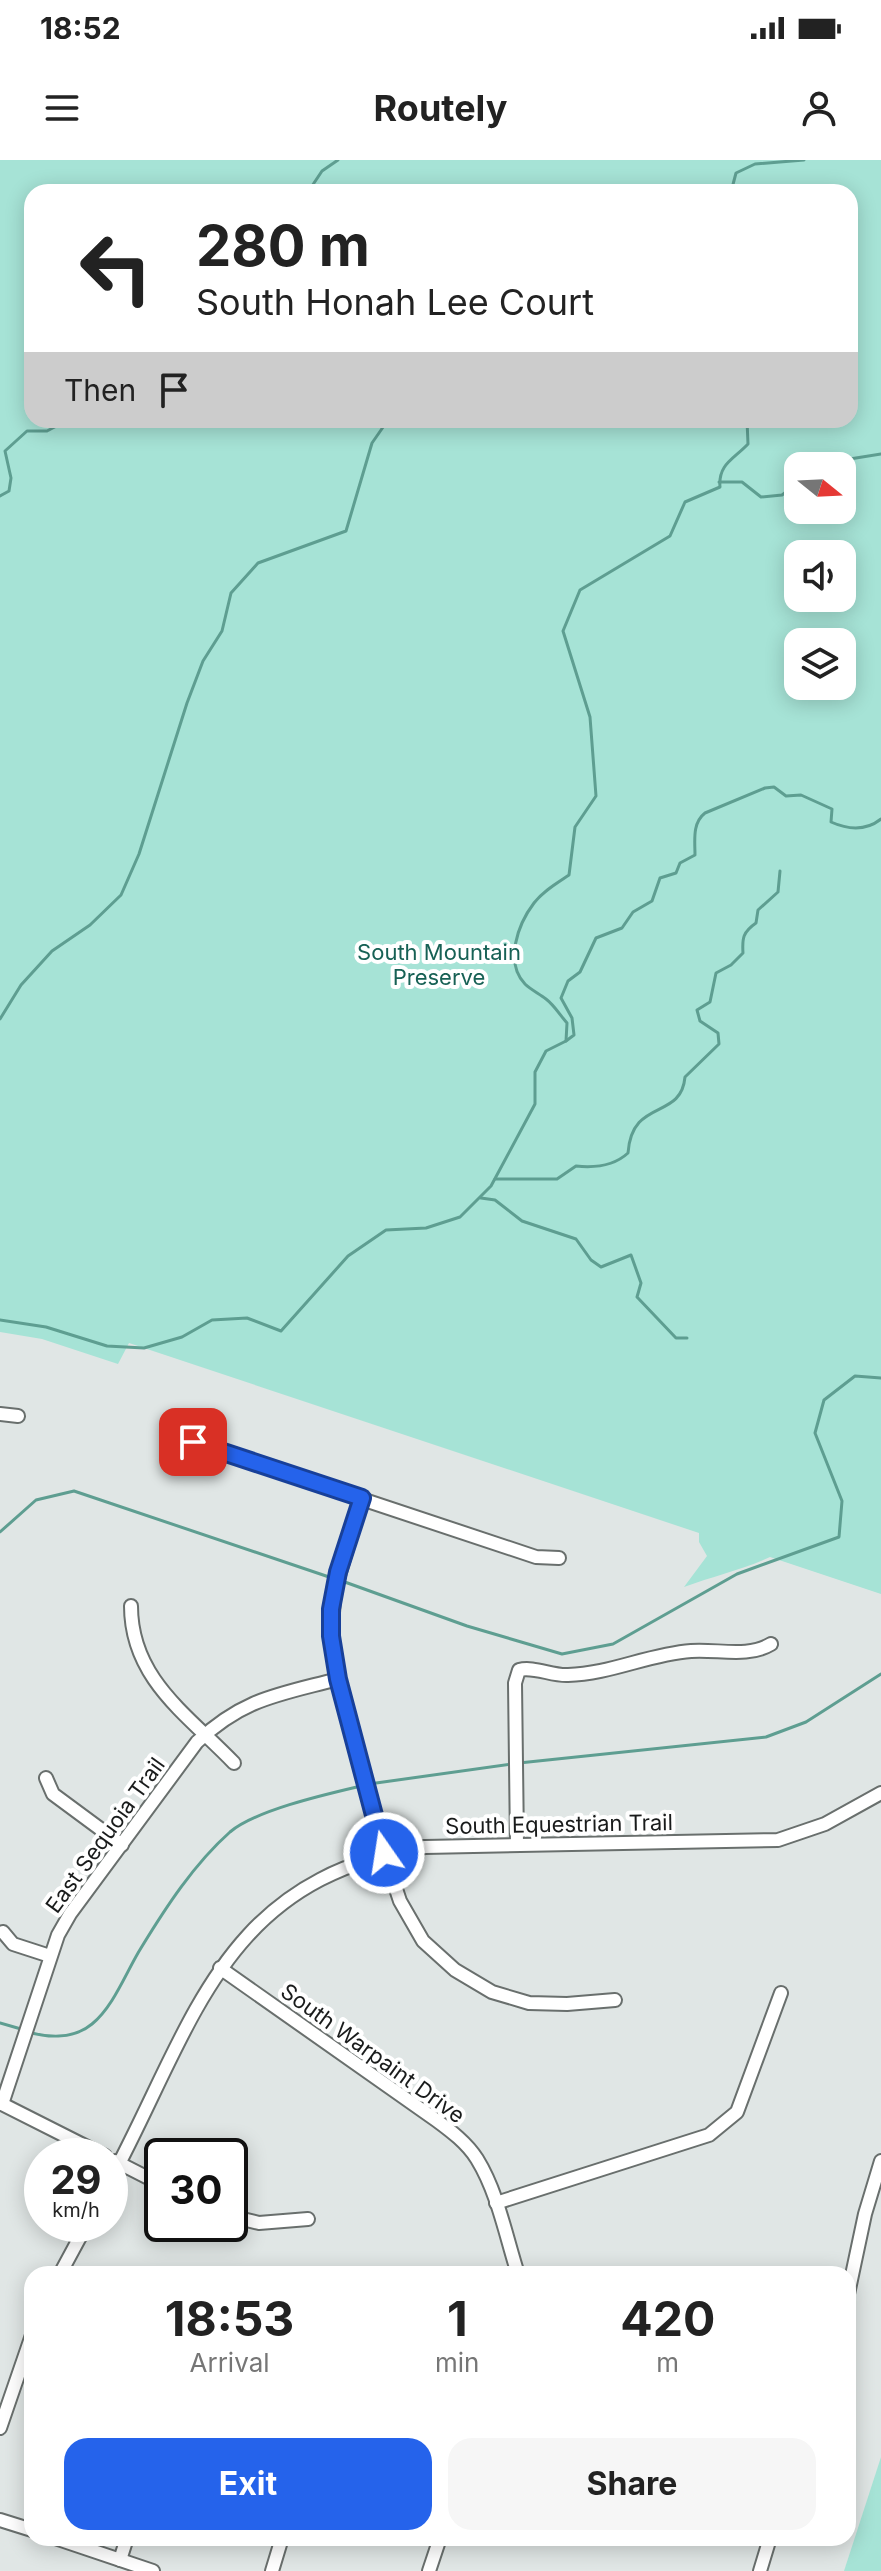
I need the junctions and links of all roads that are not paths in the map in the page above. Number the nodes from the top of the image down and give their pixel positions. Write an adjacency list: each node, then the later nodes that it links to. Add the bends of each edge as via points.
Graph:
1 (0, 1414): 2 (street)
2 (18, 1416)
3 (172, 1436): 4 (street)
4 (362, 1498): 5 (street, via 536,1557); 8 (street, via 335,1589 331,1636)
5 (559, 1558)
6 (131, 1606): 9 (street, via 134,1641 143,1663 161,1690)
7 (771, 1644): 13 (street, via 752,1652 673,1653 585,1674 522,1669 515,1683)
8 (338, 1679): 9 (street, East Sequoia Trail, via 257,1700); 15 (street)
9 (206, 1734): 10 (street); 14 (street, East Sequoia Trail)
10 (234, 1763)
11 (46, 1778): 14 (street, via 53,1794)
12 (881, 1793): 13 (street, South Equestrian Trail, via 825,1824 778,1840)
13 (517, 1844): 15 (street, South Equestrian Trail)
14 (122, 1845): 17 (street, East Sequoia Trail, via 70,1914)
15 (384, 1853): 18 (street, South Equestrian Trail, via 339,1869 274,1908); 20 (street, via 400,1901 423,1941 455,1970 492,1992 529,2003)
16 (3, 1932): 17 (street, via 13,1944)
17 (50, 1956): 21 (street, East Sequoia Trail)
18 (220, 1968): 23 (street, South Equestrian Trail); 25 (street, South Warpaint Drive, via 449,2130 476,2158)
19 (781, 1993): 25 (street, via 737,2112 709,2135)
20 (615, 2000)
21 (1, 2103): 22 (street)
22 (70, 2138)
23 (123, 2138)
24 (881, 2161): 31 (street)
25 (496, 2203): 30 (street, South Warpaint Drive)
26 (308, 2219): 27 (street)
27 (248, 2220)
28 (77, 2242): 29 (street)
29 (64, 2266)
30 (516, 2266)
31 (854, 2266)
32 (24, 2355): 33 (street)
33 (3, 2408): 34 (street)
34 (0, 2428)
35 (0, 2520): 36 (street)
36 (24, 2528)
37 (79, 2546): 42 (street)
38 (124, 2546): 42 (street)
39 (280, 2546): 44 (street)
40 (437, 2546): 45 (street)
41 (768, 2546): 46 (street)
42 (120, 2560): 43 (street)
43 (153, 2571)
44 (272, 2571)
45 (429, 2571)
46 (760, 2571)

